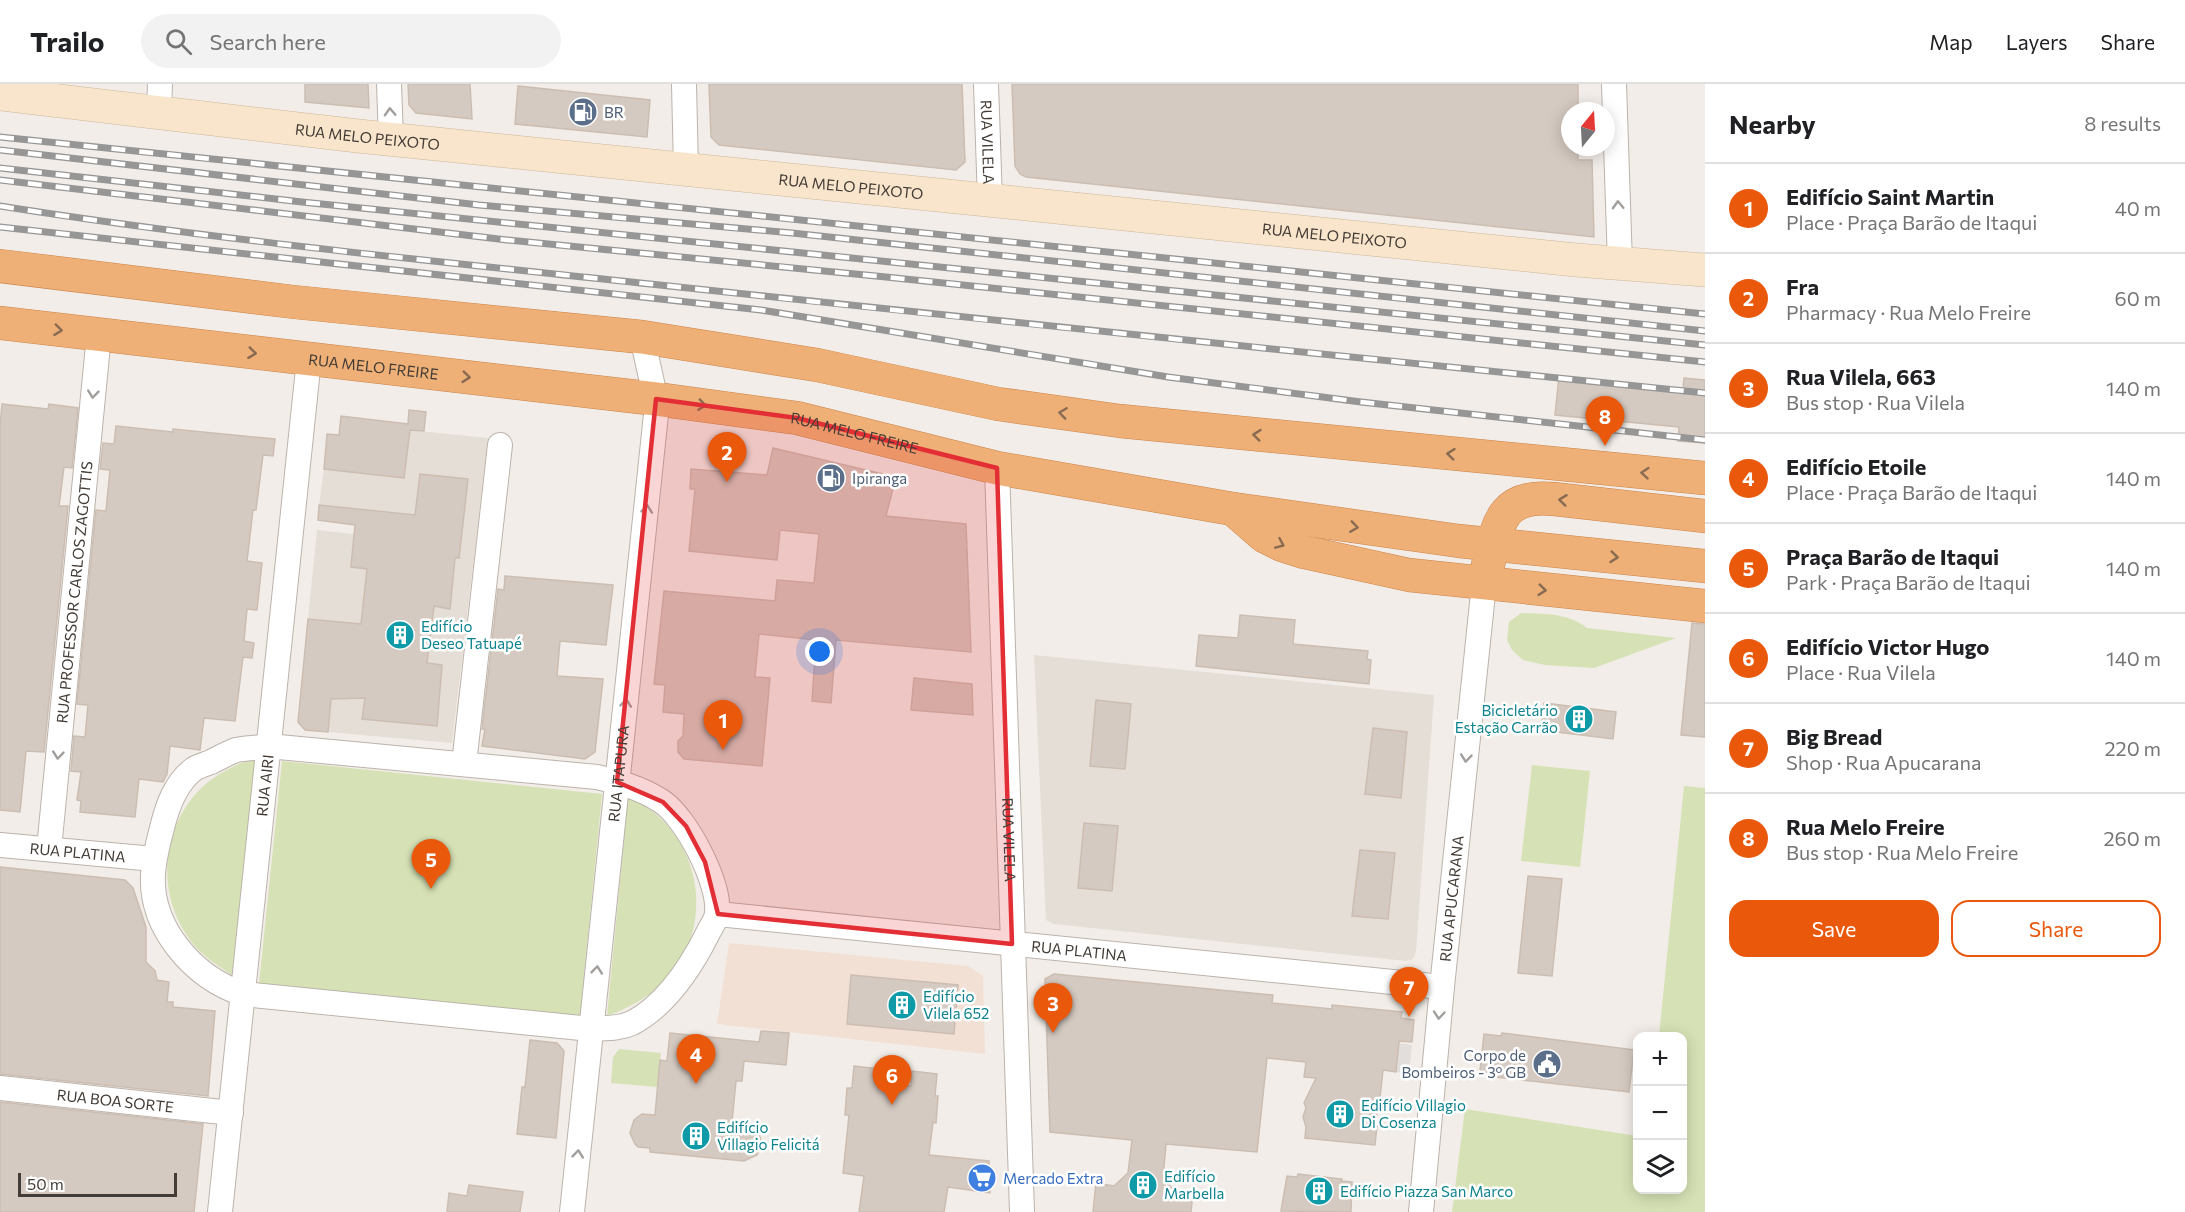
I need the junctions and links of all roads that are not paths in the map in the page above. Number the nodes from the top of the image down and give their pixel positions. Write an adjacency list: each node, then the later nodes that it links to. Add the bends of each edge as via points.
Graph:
1 (389, 84): 7 (street, one-way to 1)
2 (684, 84): 8 (street)
3 (986, 84): 9 (street, RUA VILELA)
4 (1614, 84): 10 (street, one-way to 4)
5 (0, 94): 6 (main road, RUA MELO PEIXOTO)
6 (160, 98): 7 (main road, RUA MELO PEIXOTO)
7 (391, 139): 8 (main road, RUA MELO PEIXOTO)
8 (686, 170): 9 (main road, RUA MELO PEIXOTO)
9 (990, 201): 10 (main road, RUA MELO PEIXOTO)
10 (1620, 264): 12 (main road, RUA MELO PEIXOTO)
11 (0, 266): 14 (highway)
12 (1705, 270)
13 (0, 280): 14 (highway, via 254,309)
14 (294, 302): 17 (highway)
15 (0, 323): 16 (highway, RUA MELO FREIRE, one-way to 16)
16 (99, 335): 18 (highway, RUA MELO FREIRE, one-way to 18); 33 (street, RUA PROFESSOR CARLOS ZAGOTTIS, one-way to 33)
17 (642, 337): 19 (street, RUA ITAPURA); 22 (highway, one-way to 17, via 1120,421 998,404 817,365)
18 (309, 359): 19 (highway, RUA MELO FREIRE, one-way to 19); 29 (street, RUA AIRI)
19 (656, 399): 21 (highway, RUA MELO FREIRE, one-way to 21, via 797,418); 31 (street, RUA ITAPURA, one-way to 19)
20 (500, 445): 30 (street)
21 (997, 468): 23 (highway, RUA MELO FREIRE); 36 (street, RUA VILELA)
22 (1704, 478)
23 (1233, 509): 25 (highway, RUA MELO FREIRE, one-way to 25); 27 (highway, one-way to 27, via 1264,536 1304,552 1409,575)
24 (1705, 516): 25 (highway, one-way to 25, via 1536,497 1513,505 1500,523)
25 (1493, 544): 26 (highway, RUA MELO FREIRE, one-way to 26); 27 (highway)
26 (1705, 566)
27 (1484, 584): 28 (highway, one-way to 28); 37 (street, RUA APUCARANA, one-way to 37)
28 (1705, 606)
29 (268, 746): 30 (street); 34 (street, via 236,750 194,769 176,789 167,809); 38 (street, RUA AIRI)
30 (464, 764): 31 (street)
31 (617, 782): 35 (street, via 663,802 686,826 705,862); 39 (street, RUA ITAPURA, one-way to 31)
32 (0, 845): 33 (street, RUA PLATINA)
33 (49, 849): 34 (street, RUA PLATINA)
34 (154, 859): 38 (street, via 155,899 175,947 211,979)
35 (718, 914): 36 (street, RUA PLATINA); 39 (street, via 689,967 645,1015 630,1024)
36 (1012, 944): 37 (street, RUA PLATINA); 44 (street, RUA VILELA)
37 (1442, 987): 45 (street, RUA APUCARANA, one-way to 45)
38 (243, 994): 39 (street); 41 (street, RUA AIRI)
39 (591, 1029): 43 (street, RUA ITAPURA, one-way to 39)
40 (0, 1088): 41 (street, RUA BOA SORTE)
41 (231, 1113): 42 (street, RUA AIRI)
42 (220, 1212)
43 (572, 1212)
44 (1022, 1212)
45 (1421, 1212)

